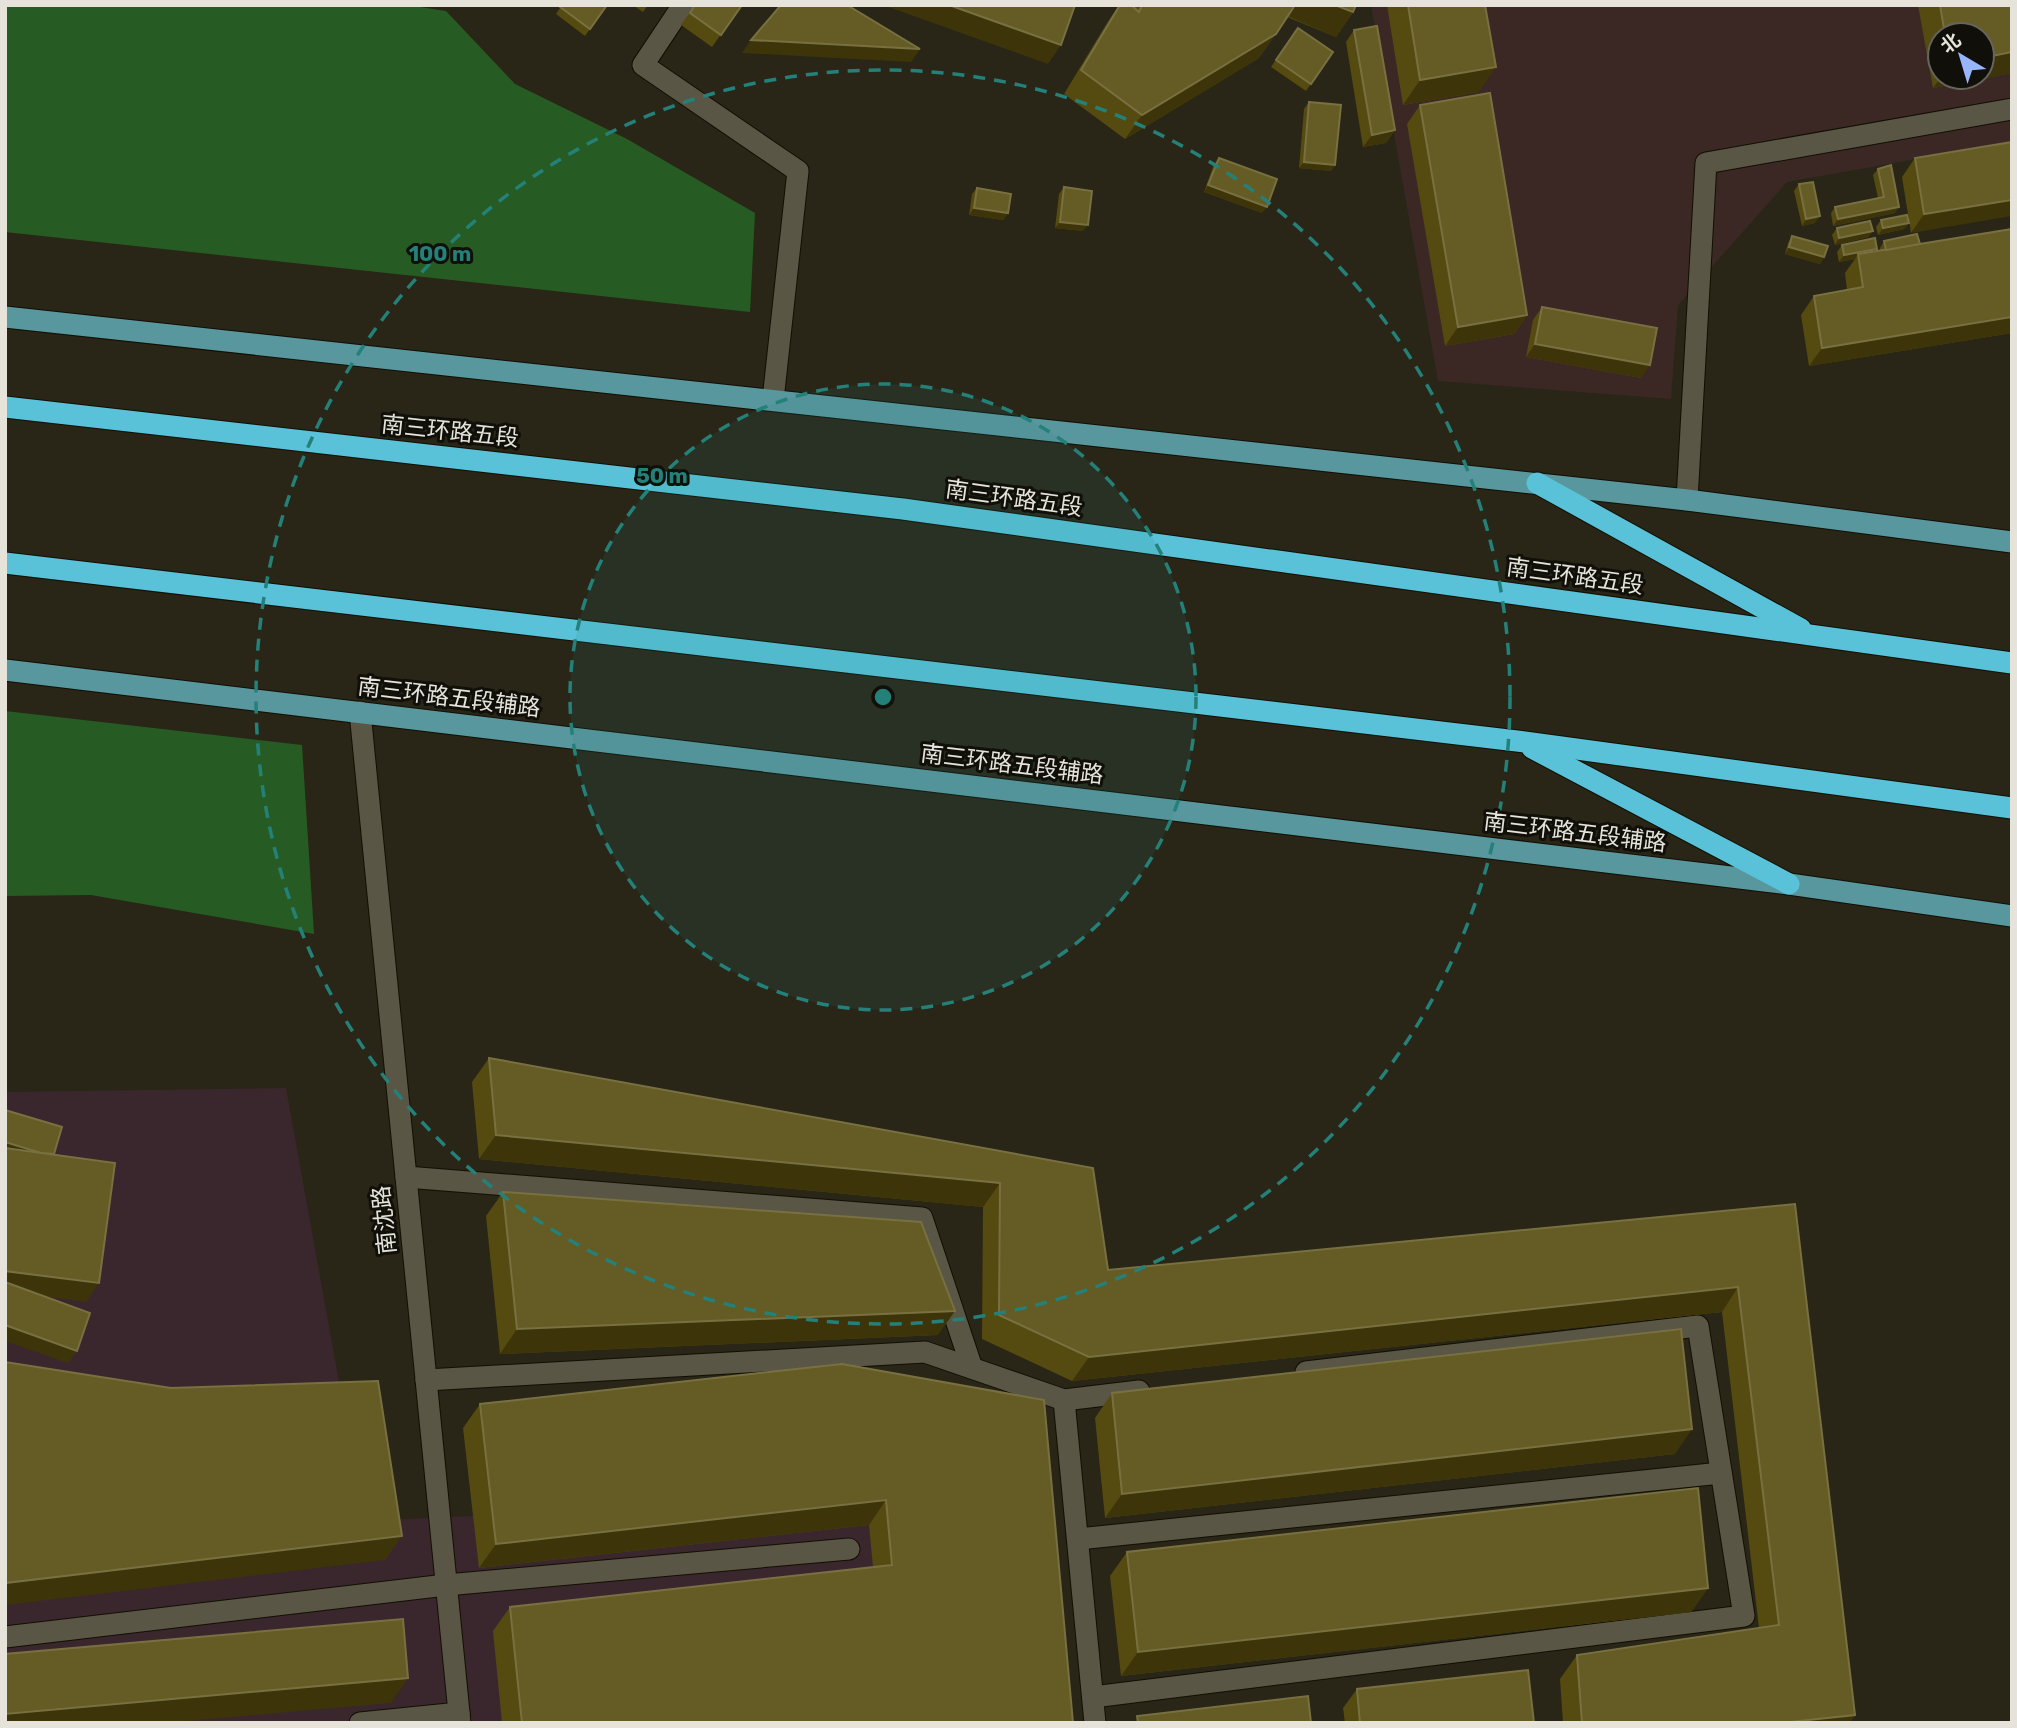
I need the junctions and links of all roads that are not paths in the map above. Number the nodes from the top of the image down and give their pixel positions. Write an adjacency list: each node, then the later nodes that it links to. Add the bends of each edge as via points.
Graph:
1 (683, 5): 4 (street, via 643,65 798,171)
2 (2012, 110): 7 (street, via 1706,163)
3 (5, 317): 4 (main road)
4 (773, 400): 6 (main road)
5 (5, 407): 10 (highway, 南三环路五段, via 903,509)
6 (1538, 483): 7 (main road); 10 (highway)
7 (1687, 500): 8 (main road)
8 (2012, 541)
9 (5, 563): 14 (highway)
10 (1812, 635): 11 (highway, 南三环路五段)
11 (2008, 661)
12 (5, 670): 13 (main road, 南三环路五段辅路)
13 (360, 712): 16 (main road, 南三环路五段辅路); 18 (street, 南沈路)
14 (1517, 741): 15 (highway); 16 (highway)
15 (2012, 808)
16 (1789, 884): 17 (main road, 南三环路五段辅路)
17 (2012, 916)
18 (406, 1177): 19 (street, via 922,1217); 21 (street, 南沈路)
19 (972, 1368): 21 (street, via 925,1352); 23 (street)
20 (1284, 1374): 24 (street, via 1698,1326)
21 (426, 1380): 27 (street, 南沈路)
22 (1161, 1389): 23 (street)
23 (1064, 1400): 25 (street)
24 (1721, 1473): 25 (street); 29 (street, via 1744,1616)
25 (1078, 1539): 29 (street)
26 (849, 1549): 27 (street)
27 (446, 1586): 28 (street); 30 (street, 南沈路)
28 (5, 1637)
29 (1093, 1697): 32 (street)
30 (459, 1718): 31 (street)
31 (360, 1723)
32 (1095, 1723)

